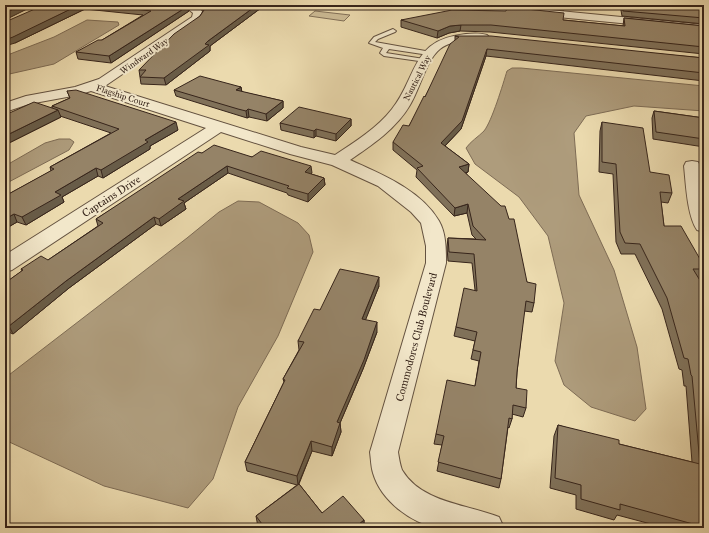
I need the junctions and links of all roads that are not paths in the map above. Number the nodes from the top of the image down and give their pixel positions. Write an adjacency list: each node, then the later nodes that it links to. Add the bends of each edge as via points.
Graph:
1 (188, 5): 8 (street, Windward Way, via 198,12 196,19 114,77)
2 (464, 5): 3 (street)
3 (704, 28)
4 (393, 31): 6 (lane, via 372,42 374,45)
5 (498, 38): 7 (street, Nautical Way, via 453,38 434,46)
6 (387, 47): 7 (lane); 7 (lane, via 383,53 386,55)
7 (427, 57): 11 (street, Nautical Way, via 402,105 389,121)
8 (93, 87): 9 (street, Flagship Court, via 33,98); 10 (street, Flagship Court)
9 (5, 108)
10 (218, 127): 11 (street, Commodores Club Boulevard); 14 (street, Captains Drive)
11 (338, 161): 15 (street, Commodores Club Boulevard, via 384,182 418,208 430,222 436,246 436,262 384,452 388,474 404,496 422,508)
12 (692, 166): 13 (street)
13 (704, 226)
14 (5, 266)
15 (488, 528)

